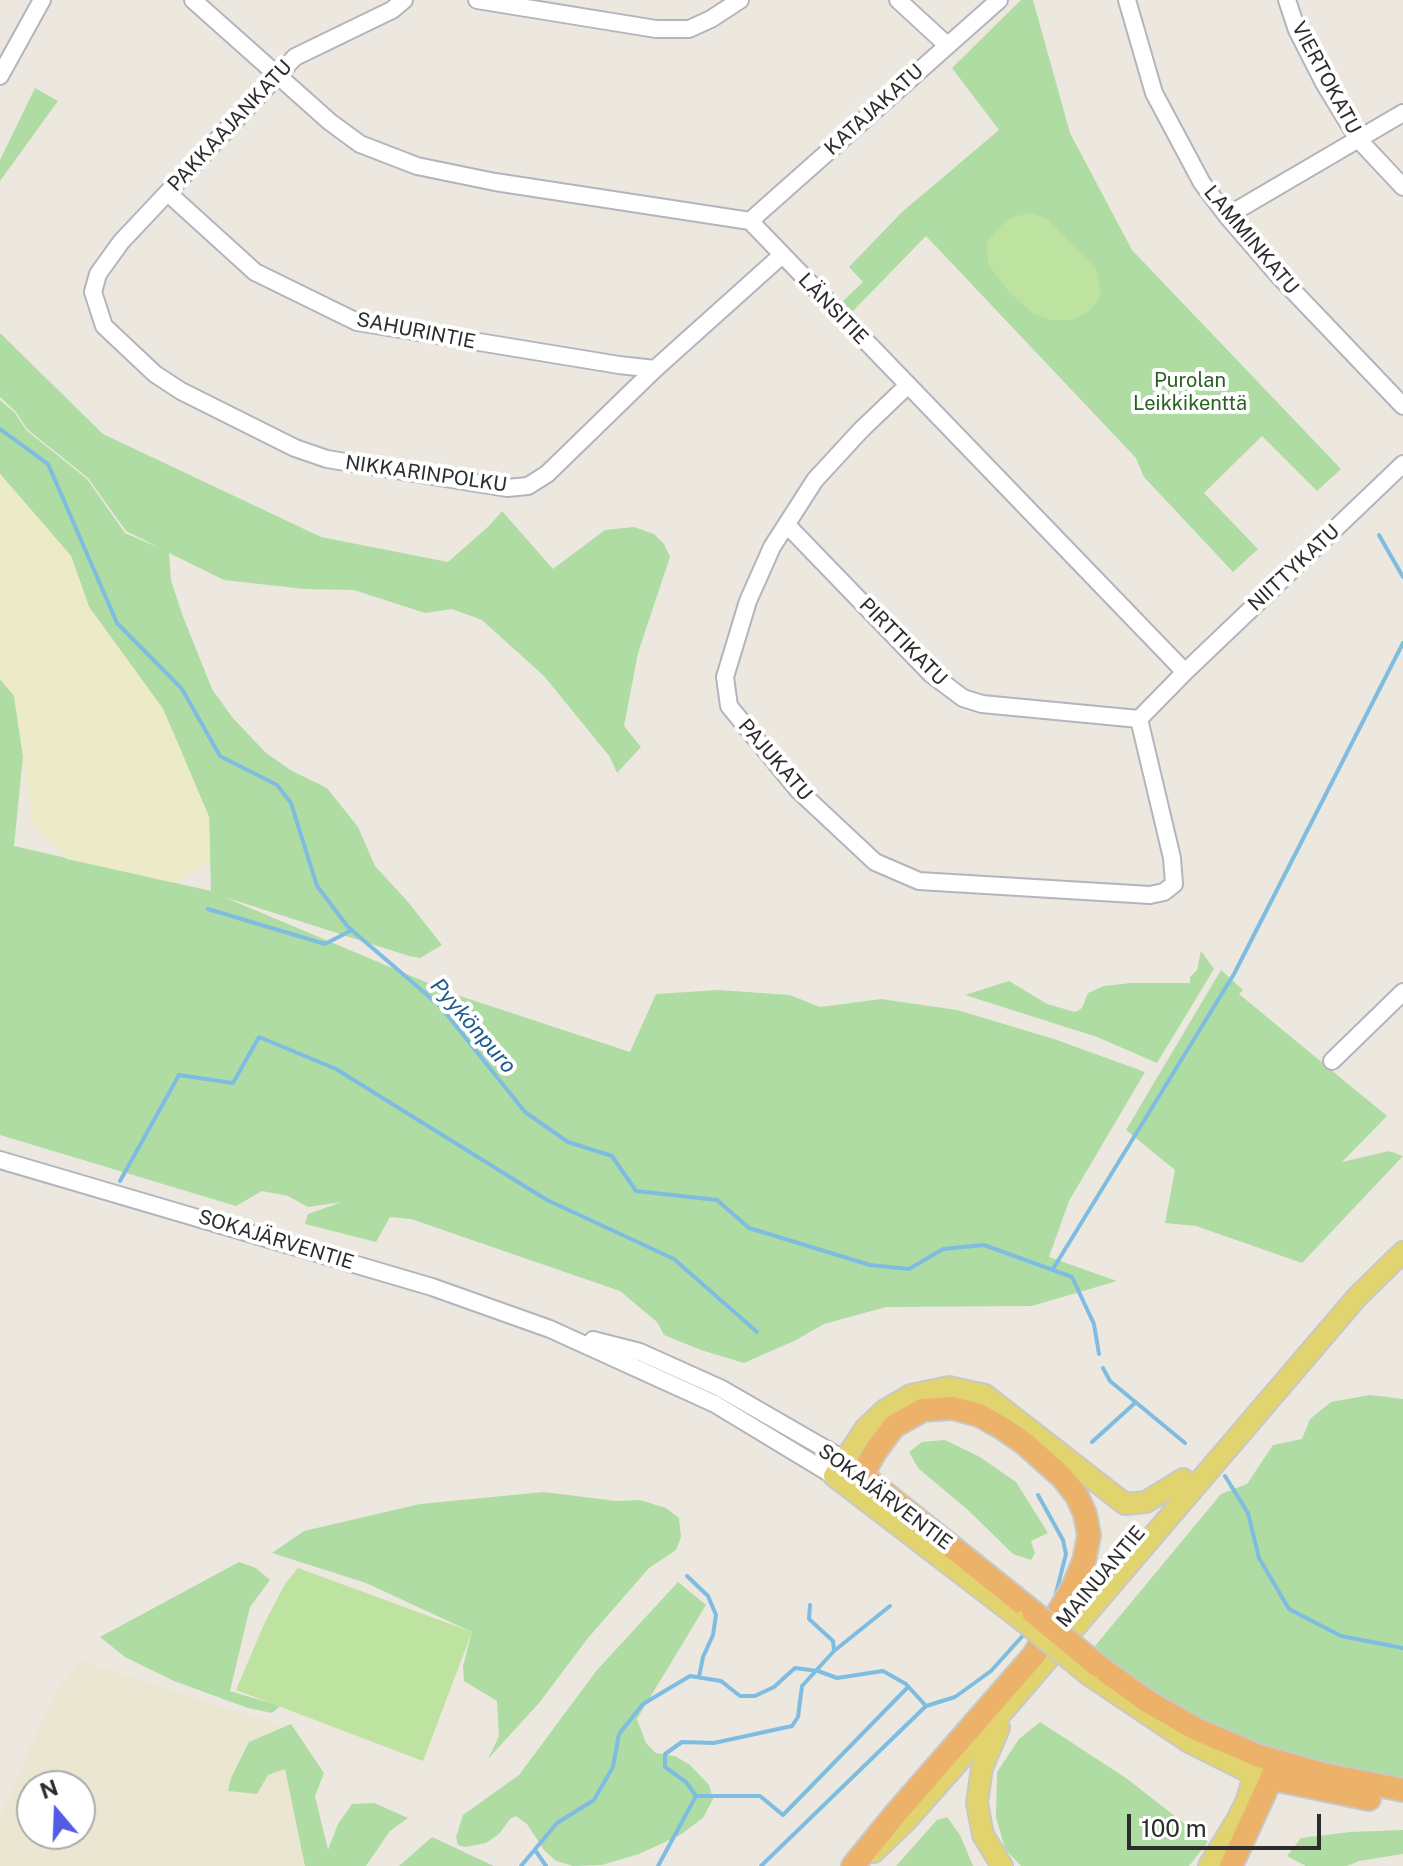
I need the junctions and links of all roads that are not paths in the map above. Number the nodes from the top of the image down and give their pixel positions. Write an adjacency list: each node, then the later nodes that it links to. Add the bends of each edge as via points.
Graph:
1 (42, 0): 12 (street)
2 (193, 0): 11 (street)
3 (404, 0): 11 (street, PAKKAAJANKATU, via 295,57)
4 (477, 0): 5 (street, via 656,29 689,29)
5 (740, 0)
6 (898, 0): 10 (street)
7 (999, 0): 10 (street, KATAJAKATU)
8 (1127, 0): 17 (street, LAMMINKATU, via 1154,93 1202,183)
9 (1287, 0): 14 (street, VIERTOKATU, via 1324,83)
10 (947, 45): 18 (street, KATAJAKATU)
11 (275, 75): 16 (street, PAKKAAJANKATU); 18 (street, via 360,144 417,166)
12 (0, 76)
13 (1403, 113): 14 (street)
14 (1358, 139): 15 (street, VIERTOKATU); 17 (street)
15 (1403, 187)
16 (168, 193): 20 (street, PAKKAAJANKATU, via 107,259); 21 (street, SAHURINTIE, via 255,272 357,322)
17 (1227, 216): 23 (street, LAMMINKATU)
18 (750, 221): 19 (street, LÄNSITIE)
19 (782, 255): 21 (street, NIKKARINPOLKU); 22 (street, LÄNSITIE)
20 (93, 292): 21 (street, NIKKARINPOLKU, via 104,326 119,342 155,374 208,407 327,459 492,486 528,486 547,474)
21 (655, 369)
22 (907, 386): 25 (street, PAJUKATU, via 815,480); 26 (street, LÄNSITIE)
23 (1403, 406)
24 (1403, 464): 26 (street, NIITTYKATU)
25 (787, 525): 27 (street, PIRTTIKATU, via 931,674 963,698); 27 (street, PAJUKATU, via 760,571 733,642 725,677 729,706 798,790 875,862 919,881 1164,892 1174,884 1172,858)
26 (1185, 672): 27 (street)
27 (1139, 719)
28 (1403, 992): 29 (street)
29 (1332, 1061)
30 (0, 1160): 33 (street, SOKAJÄRVENTIE, via 640,1352 720,1388)
31 (1403, 1252): 32 (main road, MAINUANTIE)
32 (1357, 1297): 34 (main road, MAINUANTIE, via 1333,1313); 36 (main road, MAINUANTIE)
33 (847, 1474): 34 (main road, via 865,1429 885,1410 911,1395 949,1387 985,1395 1125,1504 1146,1502); 35 (highway, via 894,1426 923,1410 952,1408 1002,1428 1062,1477 1077,1496 1089,1535 1074,1585); 37 (highway, SOKAJÄRVENTIE, bridge, via 1094,1670)
34 (1183, 1479): 35 (main road, MAINUANTIE)
35 (1034, 1655): 40 (highway, MAINUANTIE)
36 (1012, 1701): 40 (main road, MAINUANTIE, via 906,1821); 41 (main road, via 978,1784 983,1835)
37 (1266, 1768): 38 (highway); 39 (highway, via 1365,1799); 42 (main road); 43 (highway)
38 (1403, 1790)
39 (1403, 1803)
40 (856, 1866)
41 (1002, 1866)
42 (1209, 1866)
43 (1231, 1866)

